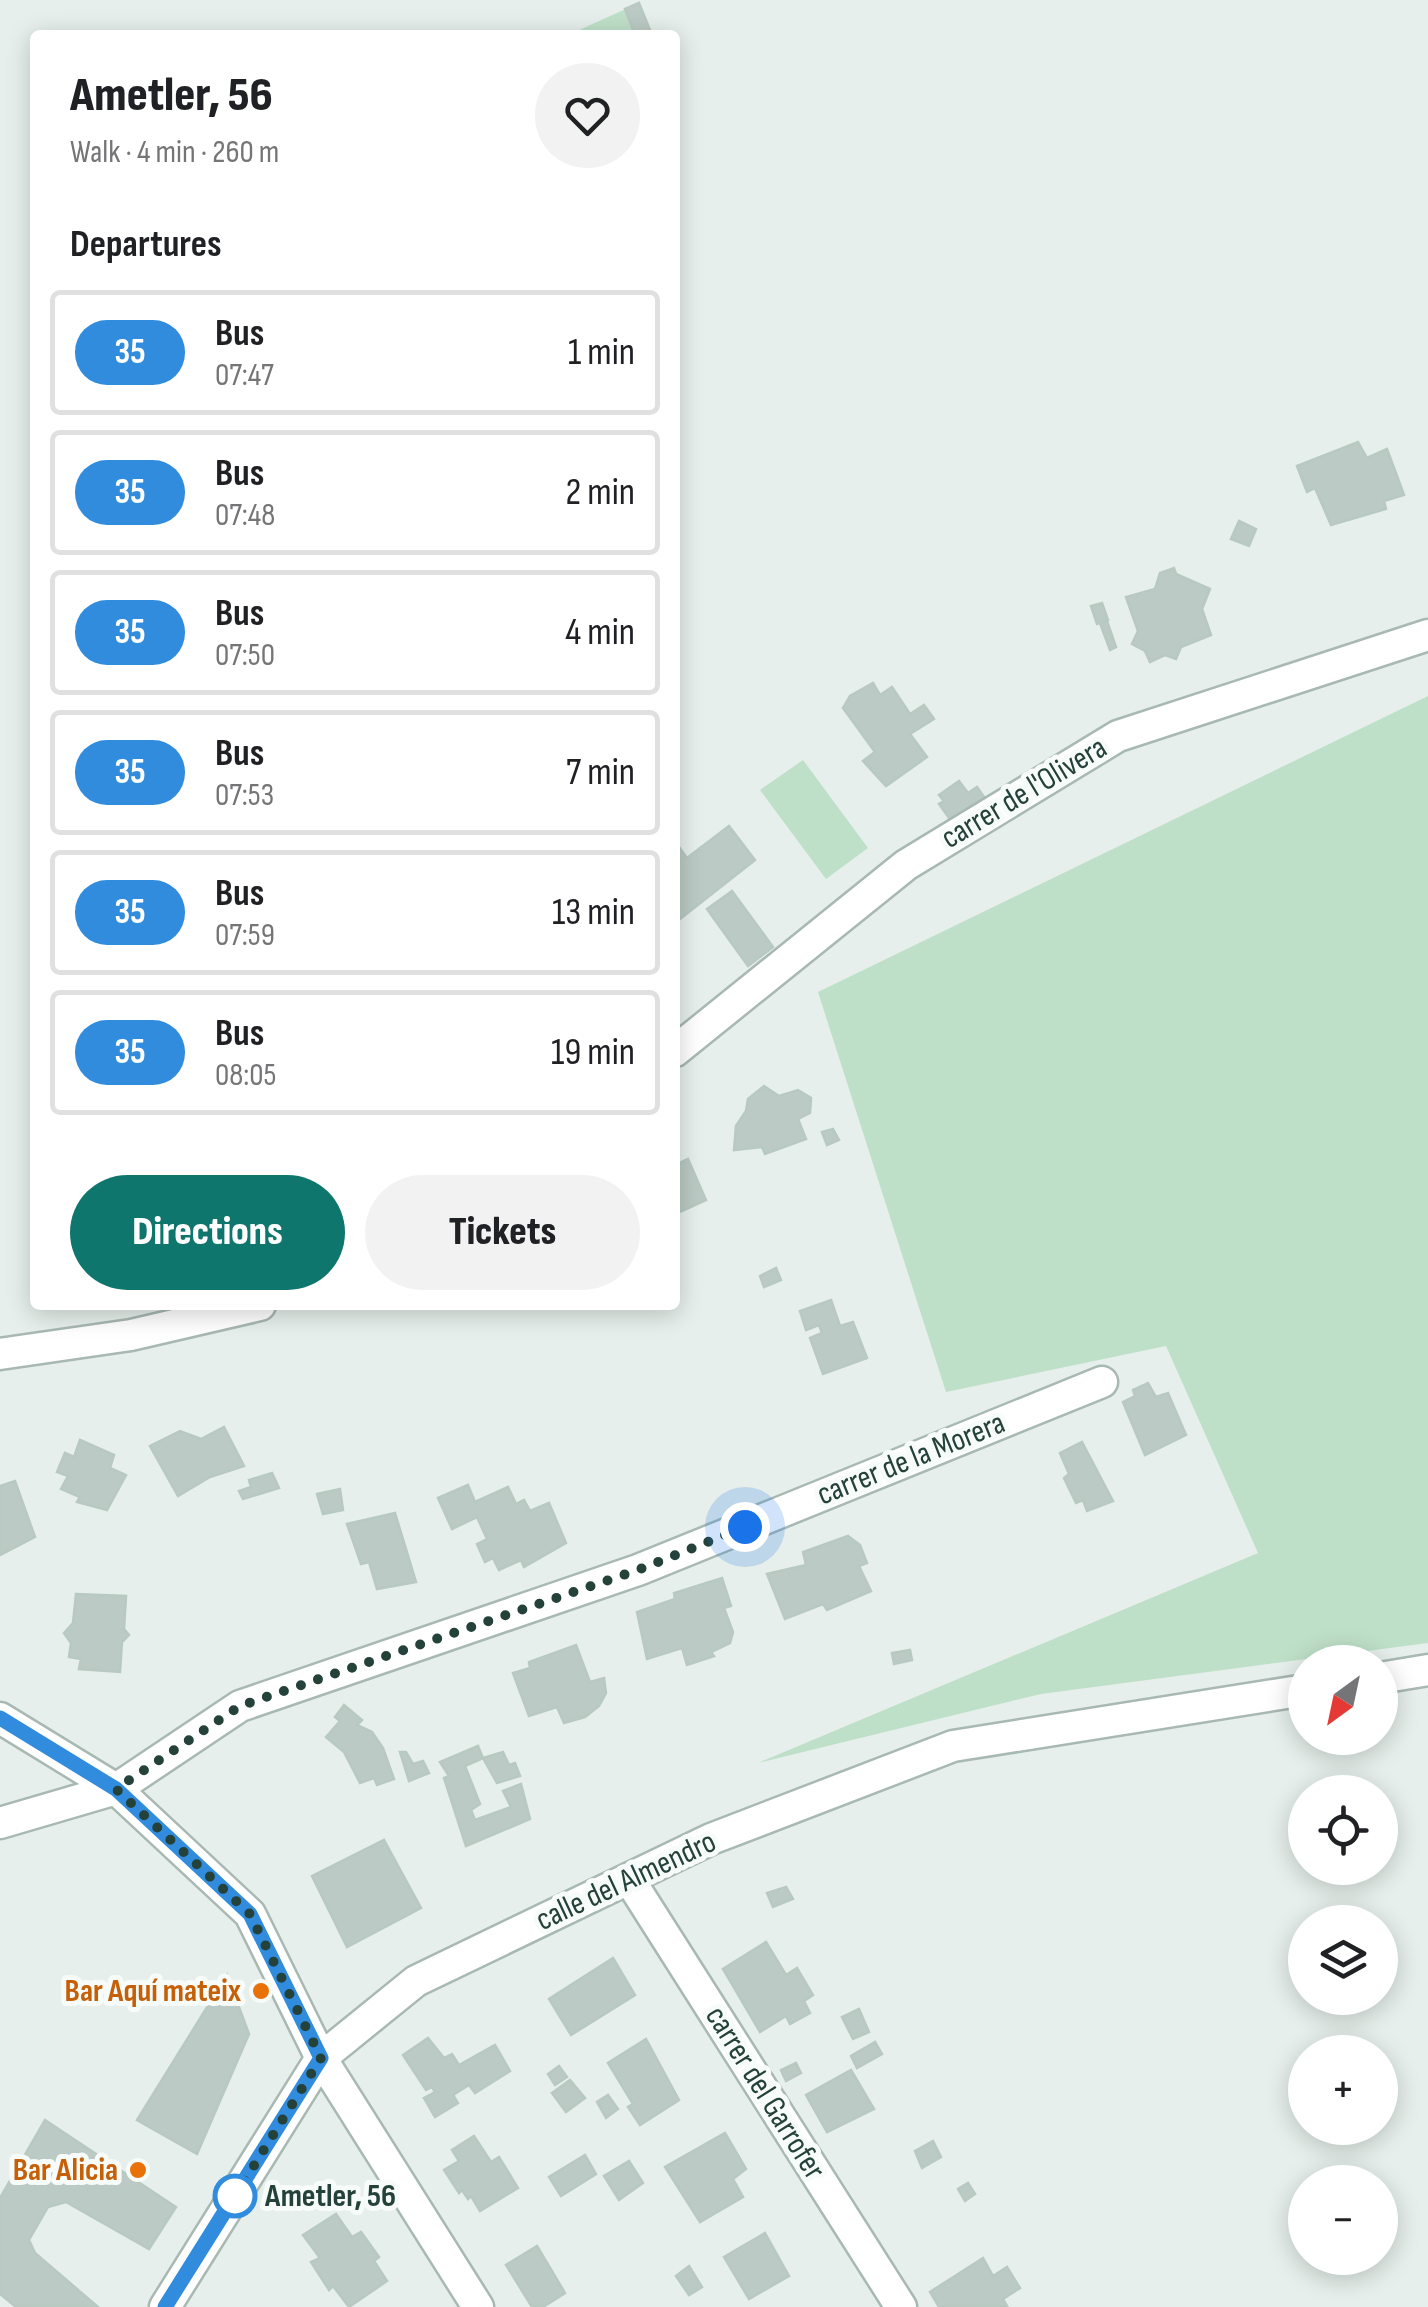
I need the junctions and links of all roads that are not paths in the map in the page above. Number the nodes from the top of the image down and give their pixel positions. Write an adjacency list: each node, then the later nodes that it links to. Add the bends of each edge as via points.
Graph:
1 (1428, 635): 2 (street, carrer de l'Olivera, via 1118,736 906,865)
2 (680, 1047)
3 (238, 1310): 4 (street, via 131,1335)
4 (0, 1354)
5 (1102, 1382): 10 (street, carrer de la Morera, via 638,1570 240,1706)
6 (1428, 1670): 7 (street)
7 (1398, 1675)
8 (1288, 1693): 12 (street, calle del Almendro, via 953,1746 711,1839)
9 (0, 1718): 10 (street)
10 (116, 1789): 11 (street, carrer de la Morera); 13 (street, via 250,1914)
11 (0, 1823)
12 (629, 1879): 13 (street, calle del Almendro, via 416,1981); 16 (street, carrer del Garrofer)
13 (321, 2058): 14 (street, calle del Almendro); 15 (street)
14 (166, 2307)
15 (478, 2307)
16 (902, 2307)

